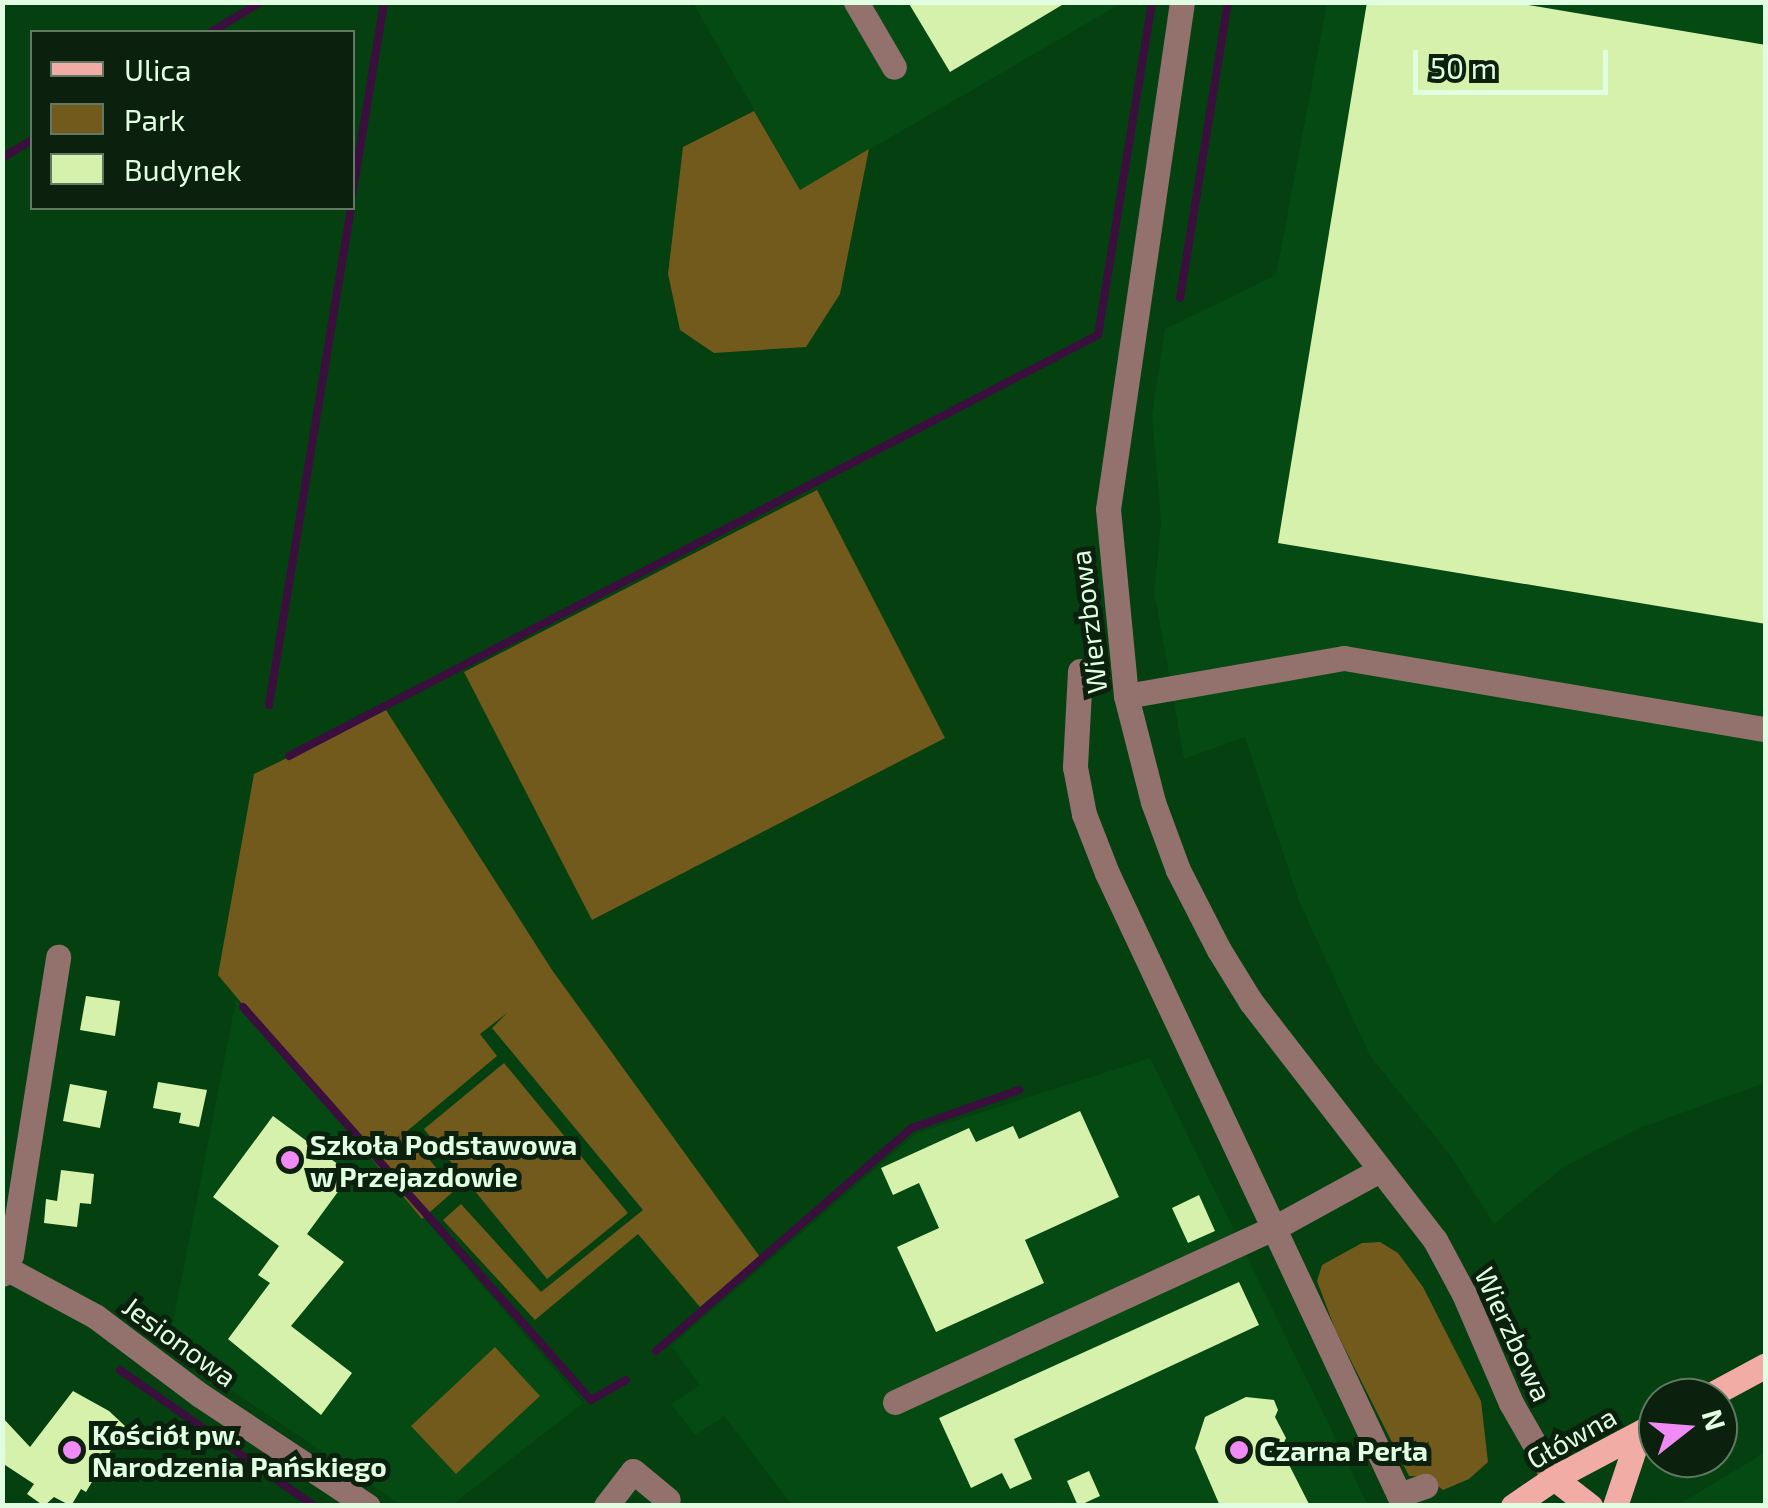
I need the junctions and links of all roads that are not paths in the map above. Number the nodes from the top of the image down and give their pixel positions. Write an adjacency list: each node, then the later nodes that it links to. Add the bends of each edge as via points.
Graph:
1 (856, 2): 3 (street)
2 (1182, 2): 5 (street, Wierzbowa, via 1108,510)
3 (894, 67)
4 (1080, 671): 9 (street, Wierzbowa, via 1075,767 1084,814)
5 (1126, 696): 6 (street, via 1344,658); 8 (street, Wierzbowa, via 1153,802 1218,950)
6 (1766, 729)
7 (58, 957): 10 (street)
8 (1380, 1170): 9 (street); 16 (street, Wierzbowa, via 1435,1240 1511,1404)
9 (1274, 1228): 13 (street); 17 (street, Wierzbowa, via 1399,1495)
10 (4, 1269): 19 (street, Jesionowa, via 94,1316)
11 (1766, 1365): 12 (main road)
12 (1738, 1380)
13 (894, 1402)
14 (1638, 1433): 16 (main road, Główna)
15 (1638, 1452): 24 (main road)
16 (1554, 1478): 21 (main road, Główna); 22 (main road); 23 (main road)
17 (1426, 1486)
18 (668, 1500): 20 (street, via 633,1472)
19 (368, 1506)
20 (606, 1506)
21 (1513, 1506)
22 (1555, 1506)
23 (1590, 1506)
24 (1615, 1506)

